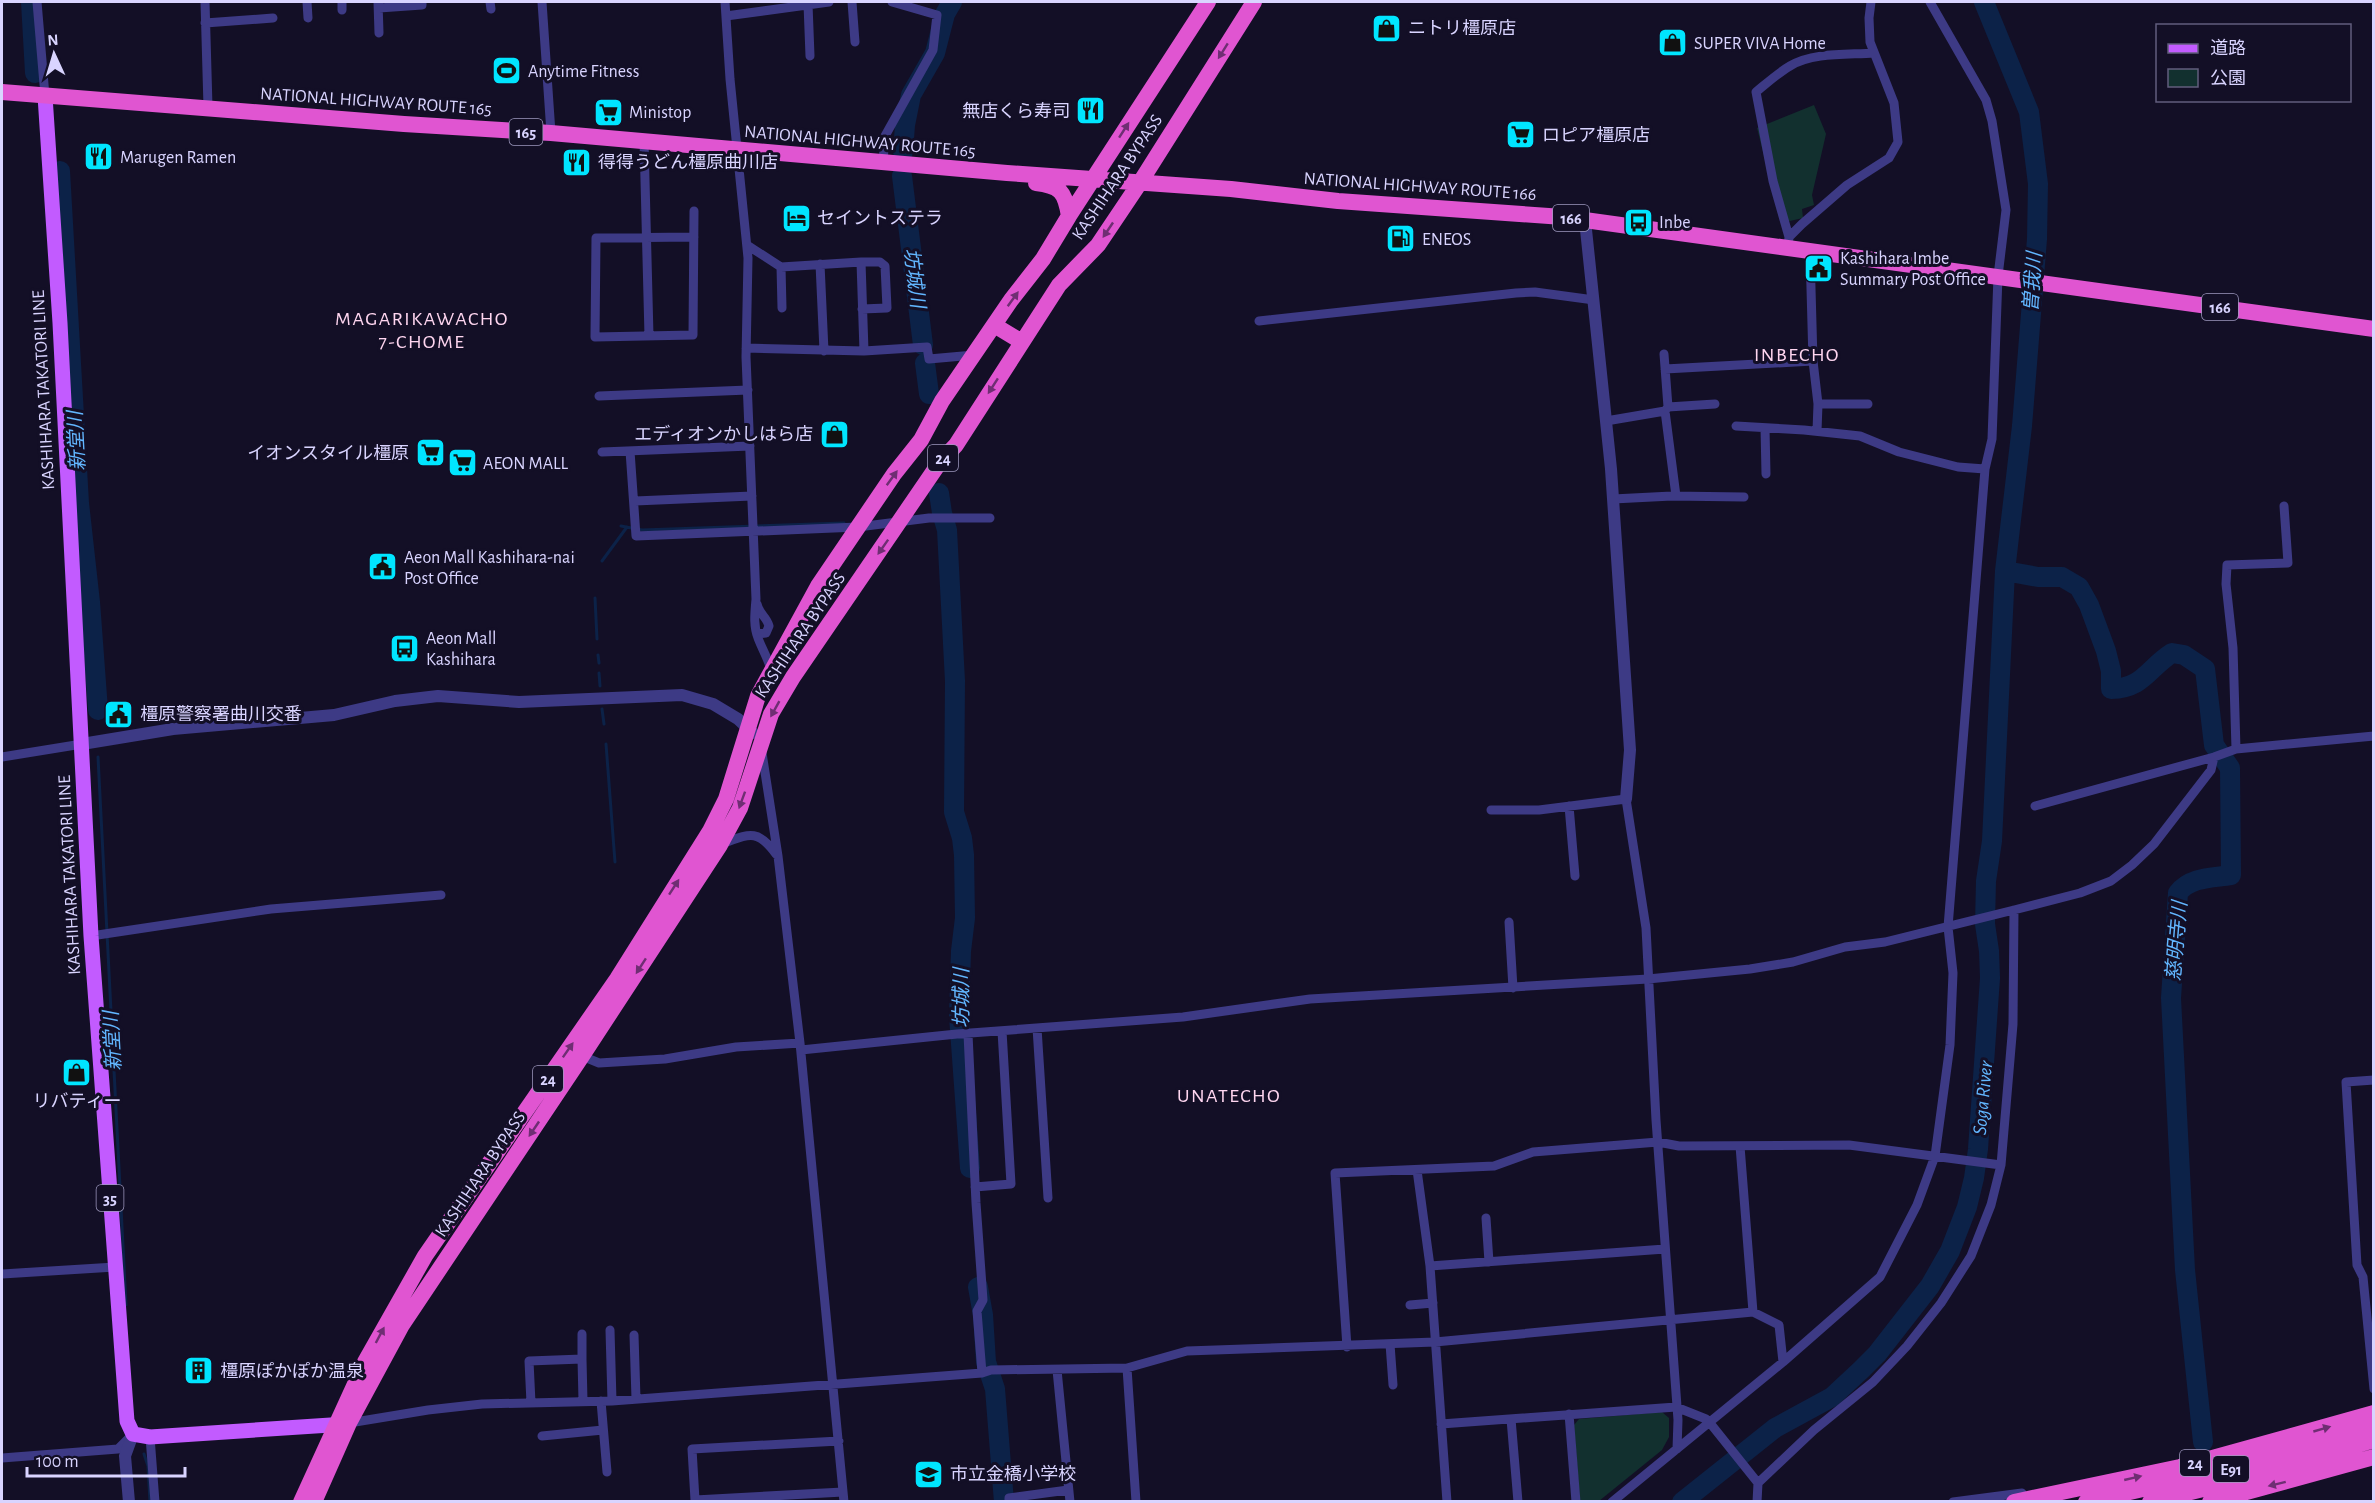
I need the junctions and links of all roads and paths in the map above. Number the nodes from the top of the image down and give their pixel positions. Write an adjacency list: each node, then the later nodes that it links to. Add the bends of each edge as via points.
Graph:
1 (37, 2): 26 (street)
2 (205, 2): 20 (street)
3 (307, 2): 19 (street)
4 (422, 2): 16 (street)
5 (542, 2): 28 (street)
6 (725, 2): 17 (street)
7 (829, 2): 15 (street)
8 (852, 2): 22 (street)
9 (892, 2): 31 (street, via 937,15 933,50 885,136)
10 (1208, 2): 33 (highway, KASHIHARA BYPASS / 24, one-way to 10)
11 (1254, 2): 34 (highway, KASHIHARA BYPASS / 24, one-way to 34)
12 (1871, 2): 23 (street, via 1869,32)
13 (1930, 2): 46 (street, via 1979,86 1992,121 2006,210)
14 (797, 4): 15 (street); 17 (street)
15 (808, 4): 24 (street)
16 (379, 5): 21 (street)
17 (726, 16): 30 (street)
18 (273, 18): 20 (street)
19 (308, 18)
20 (205, 23): 27 (street)
21 (380, 33)
22 (855, 42)
23 (1874, 53): 40 (street, via 1894,103 1898,134 1895,151 1813,213); 40 (street, via 1802,60 1756,92)
24 (810, 56)
25 (2, 92): 26 (highway, NATIONAL HIGHWAY ROUTE 165 / 165)
26 (45, 96): 27 (highway, NATIONAL HIGHWAY ROUTE 165 / 165); 90 (main road, KASHIHARA TAKATORI LINE / 35)
27 (208, 107): 28 (highway, NATIONAL HIGHWAY ROUTE 165 / 165)
28 (552, 133): 29 (highway, NATIONAL HIGHWAY ROUTE 165 / 165)
29 (644, 141): 30 (highway, NATIONAL HIGHWAY ROUTE 165 / 165); 38 (street)
30 (738, 150): 31 (highway, NATIONAL HIGHWAY ROUTE 165 / 165); 41 (street)
31 (883, 162): 32 (highway, NATIONAL HIGHWAY ROUTE 165 / 165)
32 (1007, 173): 33 (highway, NATIONAL HIGHWAY ROUTE 165 / 165); 36 (highway, via 1059,190 1066,199)
33 (1093, 179): 34 (highway, NATIONAL HIGHWAY ROUTE 165 / 165); 36 (highway, KASHIHARA BYPASS / 24)
34 (1141, 181): 37 (highway, NATIONAL HIGHWAY ROUTE 166 / 166); 54 (highway, KASHIHARA BYPASS / 24, one-way to 54, via 1098,245 1059,285)
35 (694, 211): 39 (street)
36 (1069, 216): 51 (highway, KASHIHARA BYPASS / 24, one-way to 36)
37 (1585, 220): 40 (highway, NATIONAL HIGHWAY ROUTE 166 / 166); 47 (street)
38 (647, 237): 39 (street); 53 (street); 53 (street, via 596,238 595,337)
39 (694, 237): 53 (street, via 693,335)
40 (1788, 243): 42 (highway, NATIONAL HIGHWAY ROUTE 166 / 166)
41 (747, 245): 45 (street); 55 (street)
42 (1810, 252): 46 (highway, NATIONAL HIGHWAY ROUTE 166 / 166); 60 (street)
43 (861, 262): 44 (street); 49 (street); 49 (street, via 880,262 885,266 887,308)
44 (820, 264): 45 (street); 56 (street)
45 (781, 267): 48 (street)
46 (1998, 276): 52 (highway, NATIONAL HIGHWAY ROUTE 166 / 166); 75 (street, via 1992,439)
47 (1594, 300): 50 (street, via 1515,293); 68 (street)
48 (782, 308)
49 (862, 309): 57 (street)
50 (1259, 321)
51 (994, 325): 54 (highway); 59 (highway, KASHIHARA BYPASS / 24)
52 (2373, 329)
53 (649, 336)
54 (1022, 342): 84 (highway, KASHIHARA BYPASS / 24, one-way to 84)
55 (746, 348): 56 (street); 62 (street)
56 (824, 351): 57 (street)
57 (864, 351): 59 (street, via 927,347 929,359)
58 (1664, 354): 61 (street)
59 (974, 355): 85 (highway, KASHIHARA BYPASS / 24, one-way to 59, via 921,440)
60 (1813, 361): 61 (street); 65 (street)
61 (1665, 369): 67 (street)
62 (748, 390): 63 (street); 72 (street)
63 (599, 396)
64 (1715, 404): 67 (street)
65 (1818, 404): 66 (street); 71 (street)
66 (1868, 404)
67 (1666, 409): 68 (street); 78 (street)
68 (1606, 421): 80 (street)
69 (1736, 426): 70 (street)
70 (1765, 428): 71 (street); 76 (street)
71 (1817, 431): 75 (street, via 1860,436 1899,452 1958,467)
72 (750, 446): 73 (street); 77 (street)
73 (630, 451): 74 (street); 81 (street)
74 (602, 452)
75 (1985, 469): 105 (street)
76 (1766, 474)
77 (752, 496): 81 (street); 86 (street)
78 (1676, 496): 79 (street); 80 (street)
79 (1744, 497)
80 (1613, 499): 95 (street, via 1630,750)
81 (635, 501): 86 (street, via 636,531)
82 (2284, 506): 92 (street, via 2288,563 2227,565)
83 (990, 518): 84 (street)
84 (902, 520): 85 (street); 91 (highway, KASHIHARA BYPASS / 24, one-way to 91, via 793,676 771,714)
85 (858, 527): 86 (street); 87 (highway, KASHIHARA BYPASS / 24, via 818,586)
86 (753, 532): 87 (street, via 754,617)
87 (771, 672): 88 (highway, KASHIHARA BYPASS / 24)
88 (747, 727): 90 (street, via 713,704 682,695 519,702 438,696 395,701 334,716 185,728); 91 (street); 156 (highway, KASHIHARA BYPASS / 24, one-way to 88, via 365,1362 425,1256 616,979 710,831 726,799)
89 (2373, 736): 92 (street)
90 (82, 744): 93 (street); 106 (main road, KASHIHARA TAKATORI LINE / 35)
91 (760, 744): 99 (highway, KASHIHARA BYPASS / 24, one-way to 99, via 740,808); 100 (street)
92 (2236, 749): 94 (street)
93 (2, 757)
94 (2214, 757): 97 (street); 103 (street, via 2211,770 2154,844 2132,865 2090,889)
95 (1626, 799): 96 (street); 107 (street, via 1646,928)
96 (1569, 806): 98 (street); 101 (street)
97 (2035, 806)
98 (1491, 810)
99 (720, 845): 100 (street, via 746,834 757,836); 113 (highway, KASHIHARA BYPASS / 24, one-way to 113)
100 (778, 856): 112 (street)
101 (1575, 876)
102 (441, 896): 106 (street, via 271,909)
103 (2014, 910): 105 (street); 118 (street, via 2013,1024)
104 (1509, 922): 108 (street)
105 (1947, 927): 107 (street, via 1845,947 1793,962); 117 (street, via 1953,973 1950,1045)
106 (100, 935): 126 (main road, KASHIHARA TAKATORI LINE / 35)
107 (1648, 979): 108 (street); 115 (street)
108 (1514, 988): 109 (street, via 1310,999 1183,1017)
109 (1037, 1029): 110 (street); 121 (street)
110 (1002, 1031): 111 (street); 120 (street, via 1011,1184)
111 (963, 1034): 112 (street); 120 (street)
112 (801, 1047): 113 (street, via 736,1047 665,1059 599,1063); 144 (street)
113 (582, 1056): 156 (highway, KASHIHARA BYPASS / 24, one-way to 156, via 402,1325)
114 (2373, 1080): 128 (street, via 2346,1082 2357,1265)
115 (1658, 1142): 116 (street); 119 (street, via 1533,1152 1494,1166); 123 (street)
116 (1740, 1146): 117 (street, via 1849,1145); 131 (street)
117 (1935, 1156): 118 (street); 140 (street, via 1917,1205 1880,1277)
118 (2001, 1165): 170 (street, via 1991,1205 1971,1256 1941,1304 1873,1382)
119 (1418, 1170): 125 (street); 138 (street, via 1335,1173)
120 (975, 1187): 143 (street)
121 (1048, 1198)
122 (1486, 1218): 124 (street)
123 (1665, 1249): 124 (street); 132 (street)
124 (1489, 1262): 125 (street)
125 (1430, 1266): 129 (street)
126 (115, 1267): 127 (street); 161 (main road, KASHIHARA TAKATORI LINE / 35, via 127,1421)
127 (2, 1274)
128 (2368, 1277): 146 (street)
129 (1432, 1303): 130 (street); 136 (street)
130 (1410, 1305)
131 (1753, 1312): 132 (street); 140 (street, via 1779,1325)
132 (1671, 1321): 136 (street); 152 (street)
133 (610, 1330): 150 (street)
134 (582, 1334): 139 (street)
135 (634, 1335): 147 (street)
136 (1435, 1342): 137 (street); 157 (street)
137 (1390, 1344): 138 (street); 145 (street)
138 (1347, 1347): 141 (street, via 1187,1351)
139 (582, 1359): 148 (street); 151 (street, via 529,1361)
140 (1783, 1362): 158 (street)
141 (1127, 1368): 142 (street); 181 (street)
142 (1057, 1370): 143 (street); 171 (street)
143 (986, 1372): 144 (street)
144 (833, 1383): 147 (street); 165 (street)
145 (1393, 1384)
146 (2373, 1389)
147 (636, 1399): 150 (street)
148 (583, 1401): 149 (street); 151 (street)
149 (601, 1401): 150 (street); 160 (street)
150 (612, 1401)
151 (531, 1403): 156 (street, via 482,1404)
152 (1676, 1407): 154 (street); 158 (street, via 1707,1419); 166 (street)
153 (2373, 1413): 172 (highway, 24, one-way to 153)
154 (1569, 1414): 155 (street); 184 (street)
155 (1511, 1419): 157 (street); 183 (street)
156 (342, 1424): 163 (main road); 177 (highway, KASHIHARA BYPASS / 24); 178 (highway, KASHIHARA BYPASS / 24)
157 (1441, 1424): 182 (street)
158 (1712, 1425): 166 (street); 170 (street)
159 (2373, 1427): 172 (highway, E91, via 2239,1467)
160 (603, 1430): 162 (street); 169 (street)
161 (133, 1434): 163 (main road); 168 (street, via 118,1449); 175 (street, via 125,1456)
162 (542, 1436)
163 (150, 1437): 176 (street)
164 (2373, 1440): 189 (highway, E91, via 2244,1479)
165 (838, 1442): 173 (street); 173 (street, via 692,1449 695,1500)
166 (1677, 1449): 185 (street)
167 (2373, 1456): 174 (highway, 24, one-way to 174)
168 (2, 1458)
169 (606, 1472)
170 (1757, 1481): 186 (street)
171 (1068, 1490): 179 (street, via 1009,1498); 180 (street)
172 (2088, 1494): 187 (street); 188 (highway, 24)
173 (843, 1497)
174 (2215, 1501)
175 (129, 1502)
176 (155, 1502)
177 (301, 1502)
178 (314, 1502)
179 (1010, 1502)
180 (1070, 1502)
181 (1137, 1502)
182 (1448, 1502)
183 (1518, 1502)
184 (1576, 1502)
185 (1612, 1502)
186 (1757, 1502)
187 (1953, 1502)
188 (2014, 1502)
189 (2150, 1502)

